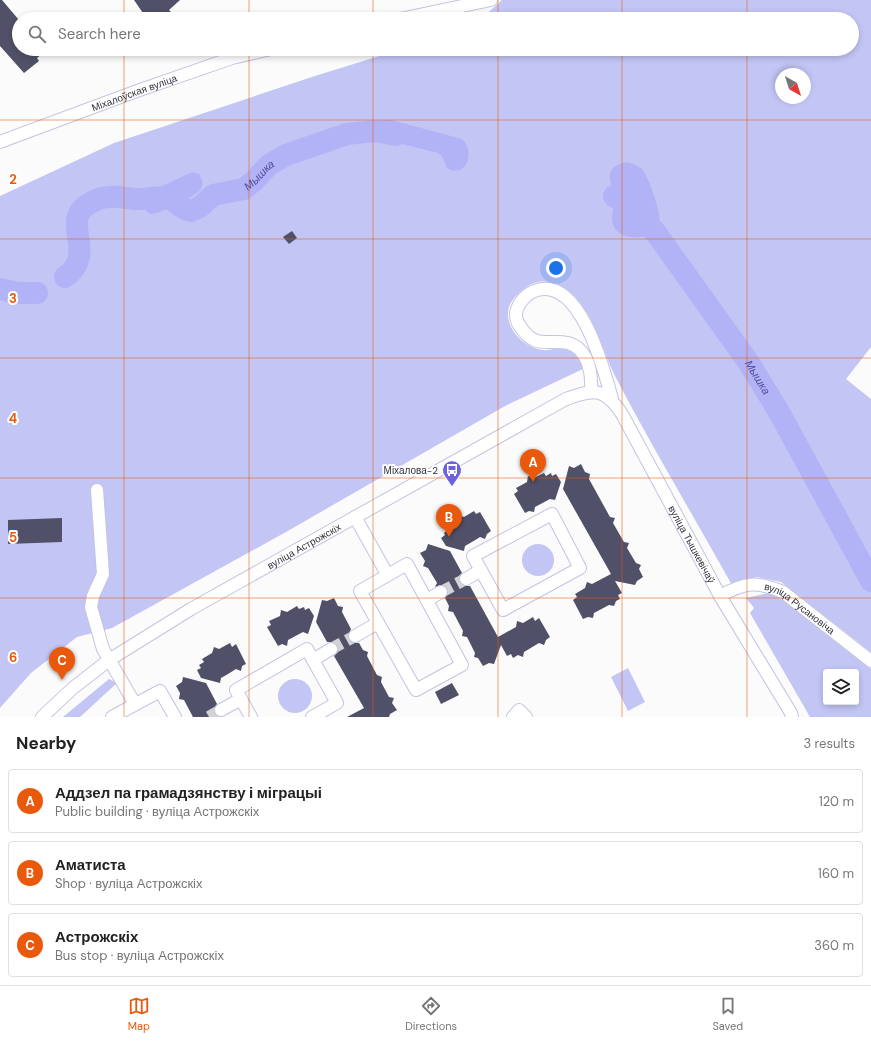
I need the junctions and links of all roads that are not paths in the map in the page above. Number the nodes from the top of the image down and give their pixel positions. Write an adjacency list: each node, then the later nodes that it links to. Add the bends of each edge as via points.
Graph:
1 (485, 1): 2 (street)
2 (433, 12)
3 (241, 56): 4 (street, Міхалоўская вуліца)
4 (0, 142)
5 (591, 391): 6 (street); 6 (street, вуліца Тышкевічаў, via 590,368 587,359 578,348 570,344 540,343 524,333 517,322 516,314 519,304 528,294 536,290 558,292 578,311 591,333 603,364); 8 (street, вуліца Астрожскіх, via 566,399)
6 (612, 399): 13 (street, вуліца Тышкевічаў)
7 (98, 490): 18 (street, via 103,574 90,607 99,640)
8 (355, 517): 10 (street); 18 (street, вуліца Астрожскіх, via 191,609)
9 (481, 570): 9 (street, via 473,556 552,514 580,568 503,610); 11 (street)
10 (387, 574): 14 (street, via 407,564); 15 (street, via 360,591)
11 (466, 579)
12 (441, 592): 14 (street)
13 (720, 596): 20 (street, вуліца Русановіча, via 748,584 771,586 783,592); 31 (street, вуліца Тышкевічаў)
14 (427, 600): 15 (street, via 462,665 416,690)
15 (378, 623): 16 (street)
16 (355, 636)
17 (331, 649): 19 (street)
18 (109, 660): 22 (street); 24 (street, вуліца Астрожскіх, via 73,688)
19 (313, 660): 21 (street, via 307,649 236,690); 28 (street, via 338,703)
20 (871, 661)
21 (241, 699): 23 (street); 27 (street)
22 (135, 704): 25 (street); 26 (street, via 160,690)
23 (221, 710)
24 (42, 717)
25 (112, 717)
26 (175, 717)
27 (251, 717)
28 (312, 717)
29 (512, 717): 30 (street, via 518,710)
30 (526, 717)
31 (792, 717)

